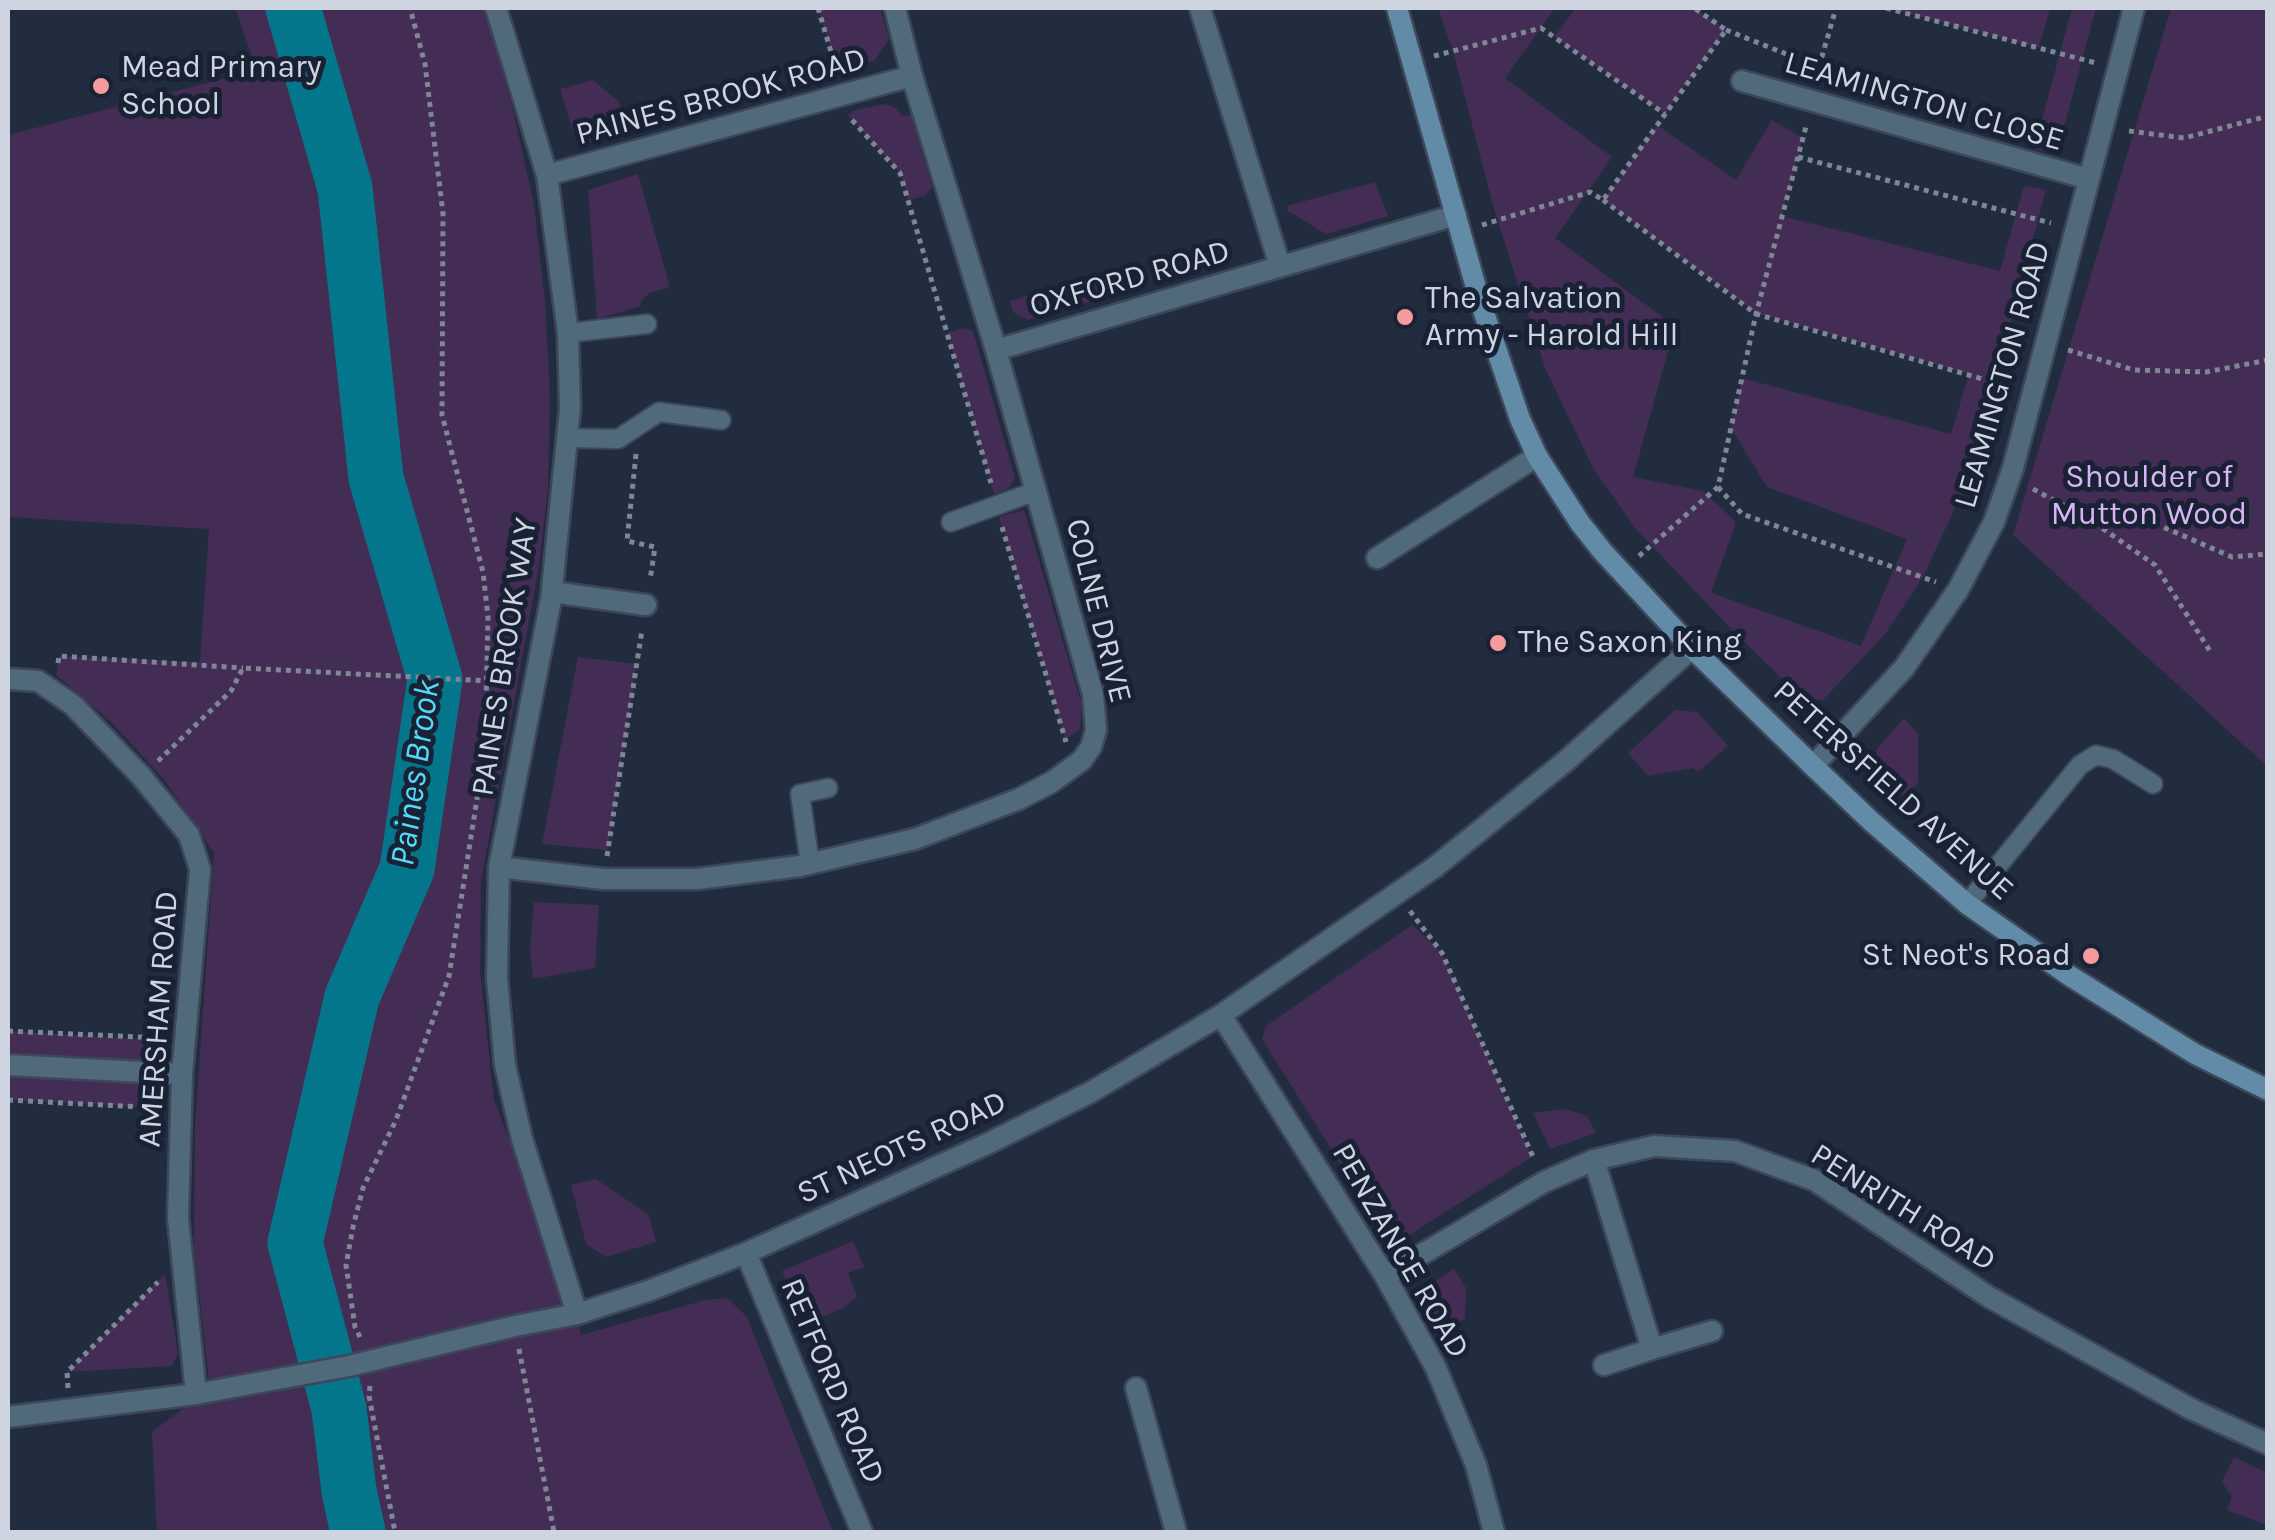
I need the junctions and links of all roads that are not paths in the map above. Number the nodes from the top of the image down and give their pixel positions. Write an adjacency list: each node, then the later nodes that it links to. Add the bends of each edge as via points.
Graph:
1 (496, 8): 8 (street, PAINES BROOK WAY)
2 (894, 8): 6 (street, COLNE DRIVE)
3 (1200, 8): 11 (street, OXFORD ROAD)
4 (1397, 8): 10 (street, PETERSFIELD AVENUE)
5 (2134, 8): 9 (street, LEAMINGTON ROAD)
6 (912, 76): 8 (street, PAINES BROOK ROAD); 14 (street, COLNE DRIVE)
7 (1742, 82): 9 (street, LEAMINGTON CLOSE)
8 (547, 175): 13 (street, PAINES BROOK WAY)
9 (2089, 179): 25 (street, LEAMINGTON ROAD, via 1994,522 1958,590 1904,668)
10 (1458, 223): 11 (street, OXFORD ROAD); 17 (street, PETERSFIELD AVENUE)
11 (1280, 266): 14 (street, OXFORD ROAD)
12 (647, 324): 13 (lane)
13 (568, 333): 16 (street, PAINES BROOK WAY)
14 (996, 350): 18 (street, COLNE DRIVE)
15 (722, 420): 16 (lane, via 660,412 618,439)
16 (567, 438): 21 (street, PAINES BROOK WAY)
17 (1537, 456): 20 (street); 23 (street, PETERSFIELD AVENUE, via 1580,523)
18 (1036, 491): 19 (lane); 28 (street, COLNE DRIVE, via 1093,694 1091,747 1052,782 1019,799 916,839)
19 (950, 522)
20 (1377, 558)
21 (552, 592): 22 (street); 29 (street, PAINES BROOK WAY)
22 (646, 605)
23 (1692, 648): 25 (street, PETERSFIELD AVENUE); 31 (street, ST NEOTS ROAD, via 1435,866)
24 (8, 679): 33 (street, AMERSHAM ROAD, via 38,681 73,704 189,836 200,870)
25 (1813, 766): 30 (street, PETERSFIELD AVENUE)
26 (2153, 784): 30 (lane, via 2096,755 2080,765)
27 (828, 788): 28 (lane, via 800,794)
28 (810, 864): 29 (street, via 696,879 603,879)
29 (499, 867): 38 (street, PAINES BROOK WAY, via 497,978 505,1065)
30 (1968, 904): 34 (street, PETERSFIELD AVENUE, via 2179,1044)
31 (1221, 1015): 36 (street, ST NEOTS ROAD, via 989,1143); 37 (street, PENZANCE ROAD)
32 (8, 1064): 33 (street)
33 (182, 1074): 43 (street, AMERSHAM ROAD, via 178,1218)
34 (2268, 1090)
35 (1594, 1160): 37 (street, PENRITH ROAD); 40 (street); 45 (street, PENRITH ROAD, via 1654,1146 1735,1151 1814,1180 1990,1297)
36 (746, 1252): 38 (street, ST NEOTS ROAD); 46 (street, RETFORD ROAD)
37 (1384, 1276): 48 (street, PENZANCE ROAD, via 1436,1368 1476,1466)
38 (577, 1314): 43 (street, ST NEOTS ROAD)
39 (1712, 1332): 40 (street)
40 (1652, 1349): 41 (street)
41 (1604, 1365)
42 (1136, 1388): 47 (street)
43 (196, 1394): 44 (street, ST NEOTS ROAD)
44 (8, 1416)
45 (2268, 1444)
46 (862, 1532)
47 (1176, 1532)
48 (1494, 1532)

